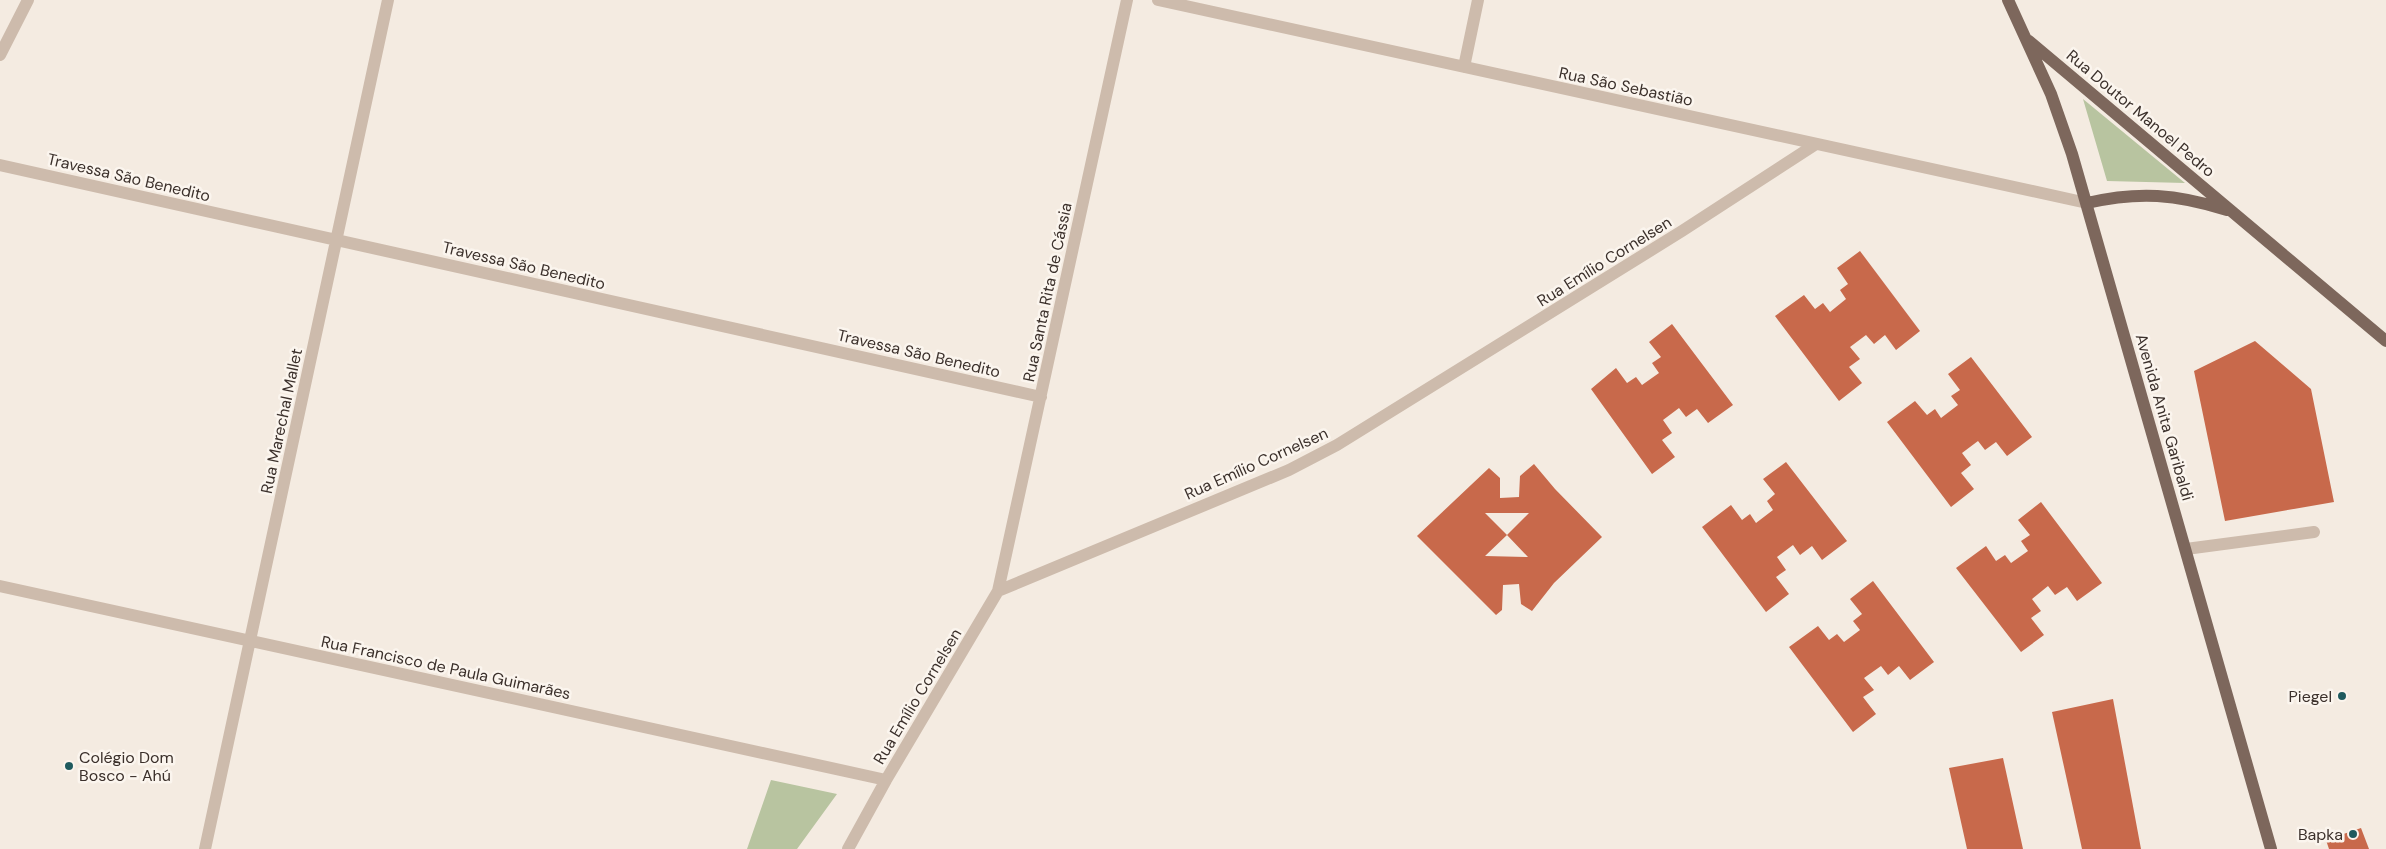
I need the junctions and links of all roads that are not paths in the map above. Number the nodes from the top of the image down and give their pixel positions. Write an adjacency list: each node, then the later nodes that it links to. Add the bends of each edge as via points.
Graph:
1 (28, 0): 8 (street)
2 (388, 0): 14 (street, Rua Marechal Mallet)
3 (1127, 0): 16 (street, Rua Santa Rita de Cássia)
4 (1158, 0): 9 (street, Rua São Sebastião)
5 (1478, 0): 9 (street)
6 (2008, 0): 7 (main road, Avenida Anita Garibaldi)
7 (2027, 39): 12 (main road, Avenida Anita Garibaldi, via 2050,94); 13 (main road, Rua Doutor Manoel Pedro)
8 (0, 55)
9 (1464, 67): 10 (street, Rua São Sebastião)
10 (1816, 144): 12 (street, Rua São Sebastião); 20 (street, Rua Emílio Cornelsen, via 1682,231 1336,445 1289,470)
11 (0, 165): 14 (street, Travessa São Benedito)
12 (2087, 203): 13 (main road, Rua Doutor Manoel Pedro, via 2146,194 2196,200); 18 (main road, Avenida Anita Garibaldi)
13 (2234, 212): 15 (main road, Rua Doutor Manoel Pedro)
14 (336, 240): 16 (street, Travessa São Benedito); 21 (street, Rua Marechal Mallet)
15 (2386, 341)
16 (1041, 396): 20 (street, Rua Santa Rita de Cássia)
17 (2314, 532): 18 (street)
18 (2186, 549): 25 (main road, Avenida Anita Garibaldi)
19 (0, 586): 21 (street, Rua Francisco de Paula Guimarães)
20 (998, 591): 22 (street, Rua Emílio Cornelsen)
21 (250, 640): 22 (street, Rua Francisco de Paula Guimarães); 23 (street, Rua Marechal Mallet)
22 (886, 780): 24 (street, Rua Emílio Cornelsen)
23 (205, 849)
24 (848, 849)
25 (2271, 849)

